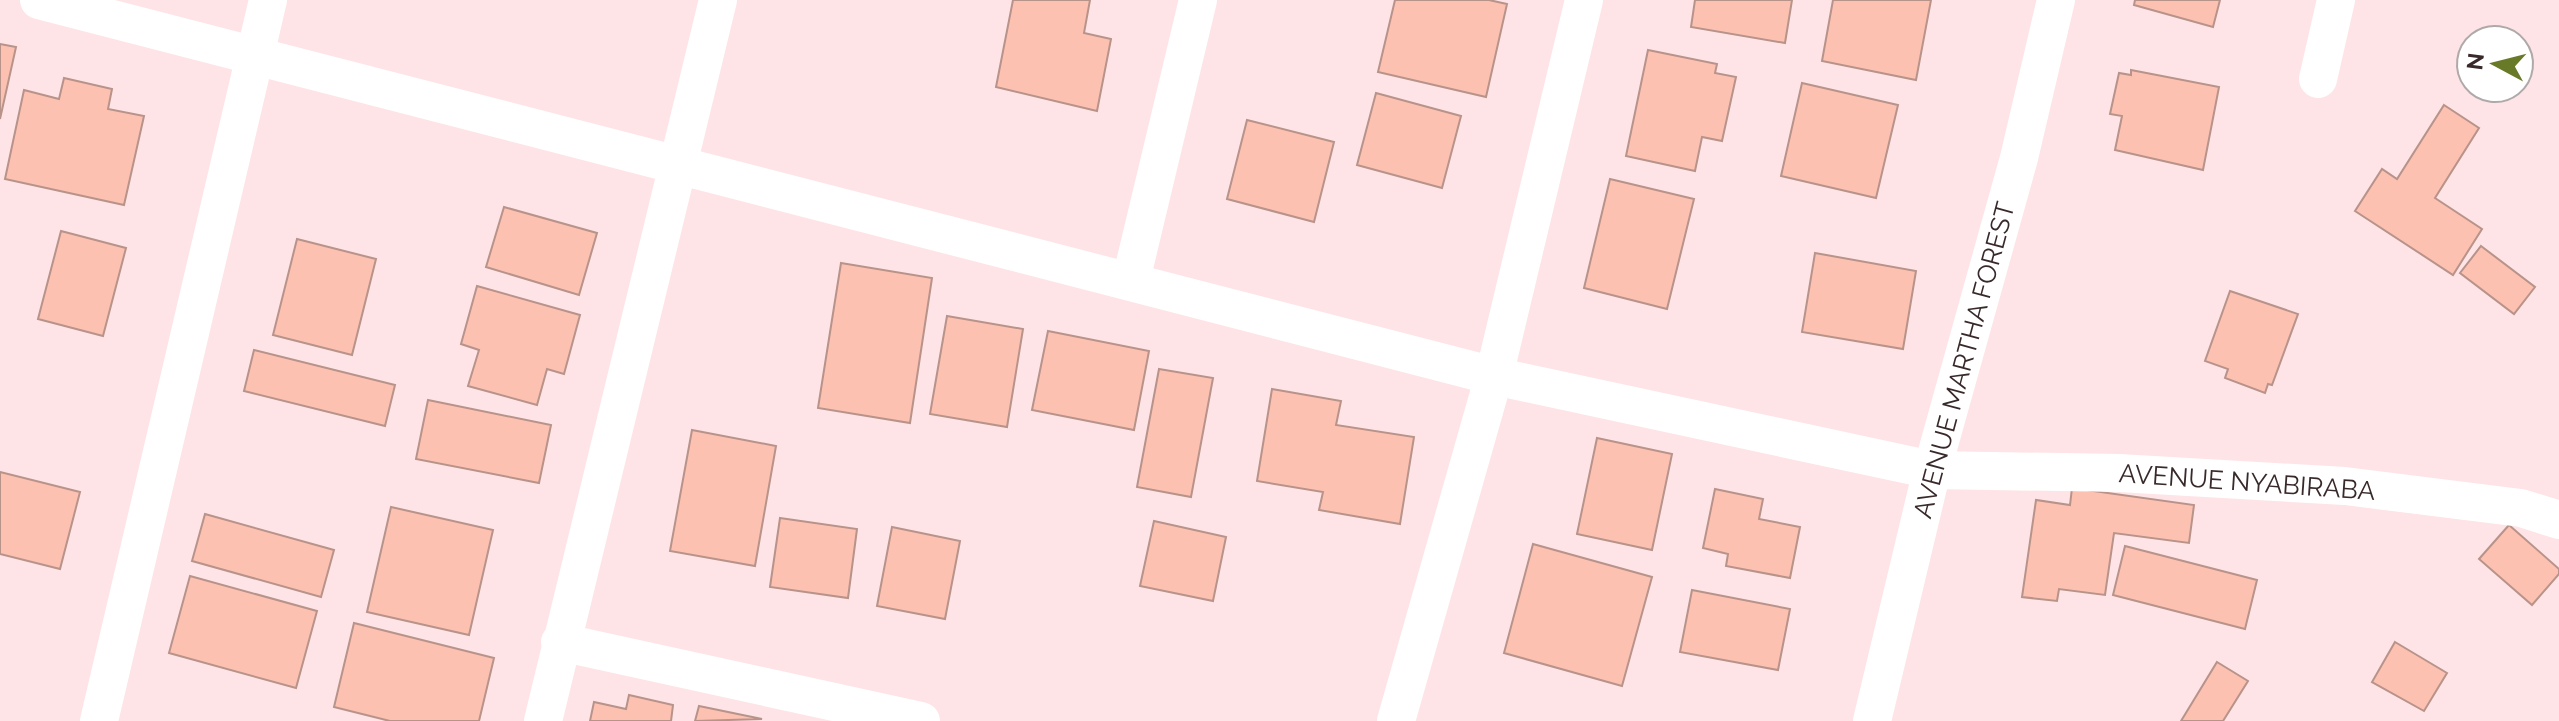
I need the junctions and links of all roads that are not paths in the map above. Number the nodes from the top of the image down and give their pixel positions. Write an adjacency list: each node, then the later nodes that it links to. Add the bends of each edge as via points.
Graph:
1 (39, 0): 8 (street, AVENUE NYABIRABA)
2 (268, 0): 8 (street)
3 (718, 0): 10 (street)
4 (1198, 0): 11 (street)
5 (1584, 0): 12 (street)
6 (2056, 0): 13 (street, AVENUE MARTHA FOREST, via 2019,158)
7 (2336, 0): 9 (street)
8 (254, 56): 10 (street, AVENUE NYABIRABA); 16 (street)
9 (2318, 79)
10 (676, 163): 11 (street, AVENUE NYABIRABA); 15 (street)
11 (1131, 280): 12 (street, AVENUE NYABIRABA)
12 (1494, 376): 13 (street, AVENUE NYABIRABA); 19 (street)
13 (1932, 470): 14 (street, AVENUE NYABIRABA, via 2119,473 2345,486 2521,508); 20 (street, AVENUE MARTHA FOREST)
14 (2559, 520)
15 (560, 642): 17 (street); 18 (street)
16 (99, 721)
17 (543, 721)
18 (921, 721)
19 (1396, 721)
20 (1872, 721)

